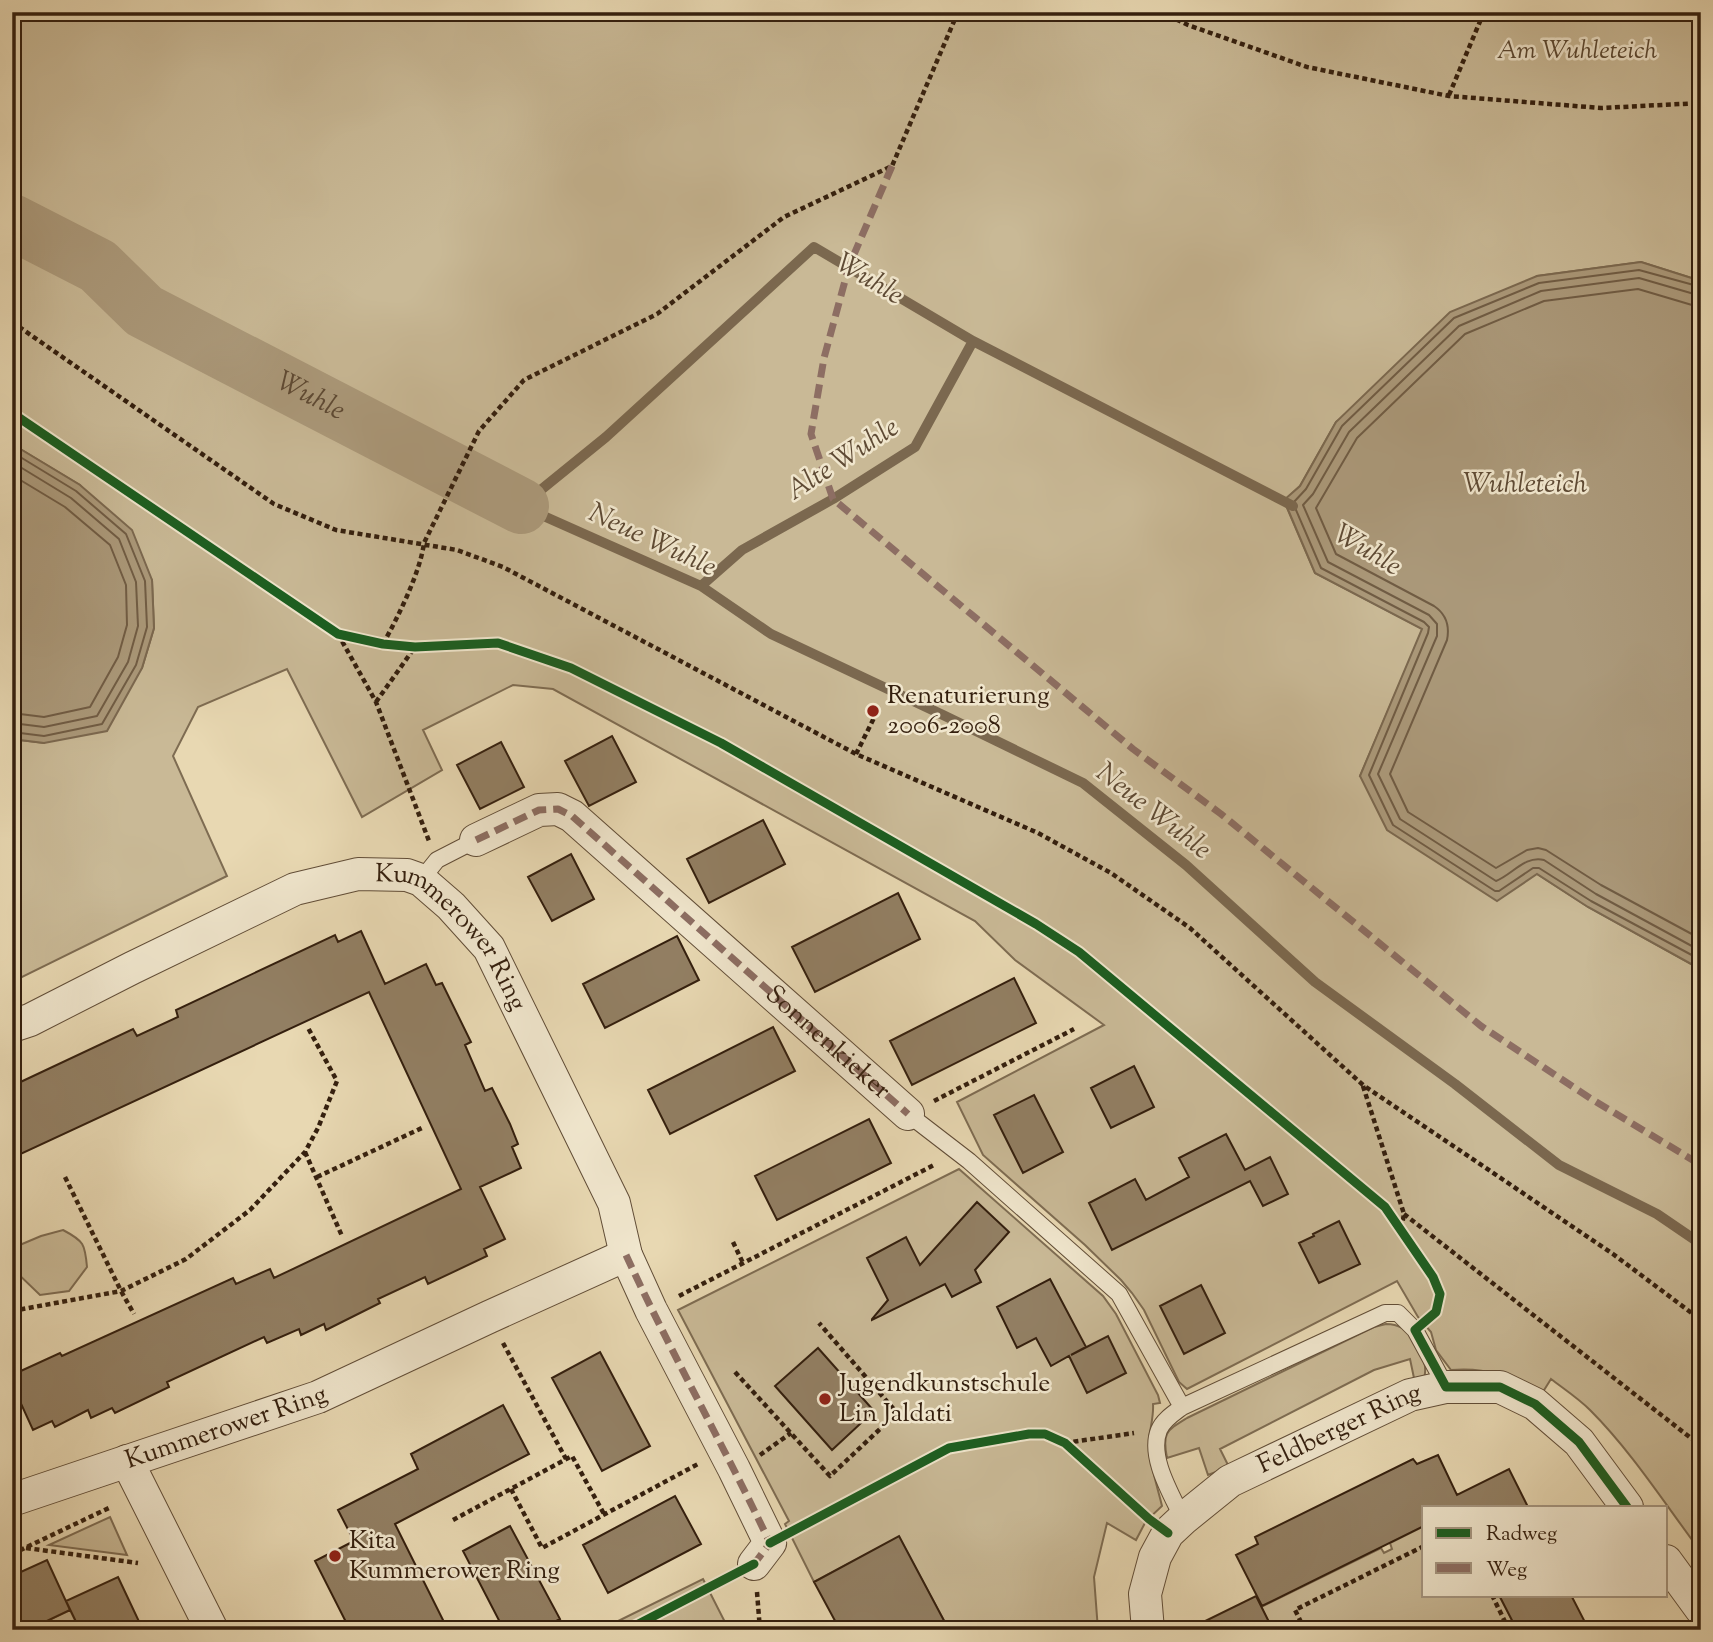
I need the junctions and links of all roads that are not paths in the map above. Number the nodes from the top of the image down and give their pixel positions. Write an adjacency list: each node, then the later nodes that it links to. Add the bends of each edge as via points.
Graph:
1 (476, 840): 2 (lane, Sonnenkieker); 4 (street, Sonnenkieker, via 539,810 558,809 572,816)
2 (429, 870): 3 (street, Kummerower Ring, via 407,875 358,873 295,889); 5 (street, Kummerower Ring, via 450,906 489,947 614,1203)
3 (12, 1026)
4 (908, 1114): 7 (lane, Sonnenkieker, via 1119,1294)
5 (626, 1255): 8 (street, Kummerower Ring, via 318,1397); 12 (street, Kummerower Ring, via 770,1543)
6 (1446, 1387): 7 (lane, via 1415,1330 1398,1313 1385,1313); 10 (street, Feldberger Ring, via 1500,1387 1535,1404 1579,1442); 11 (street, Feldberger Ring, via 1410,1395 1230,1481)
7 (1182, 1407): 11 (lane, via 1160,1429 1156,1443 1158,1460)
8 (127, 1461): 9 (street, Kummerower Ring); 15 (street)
9 (12, 1500)
10 (1626, 1506)
11 (1183, 1518): 16 (street, Feldberger Ring, via 1155,1557 1145,1594)
12 (754, 1564)
13 (1668, 1564): 14 (street)
14 (1701, 1609)
15 (212, 1630)
16 (1147, 1630)

